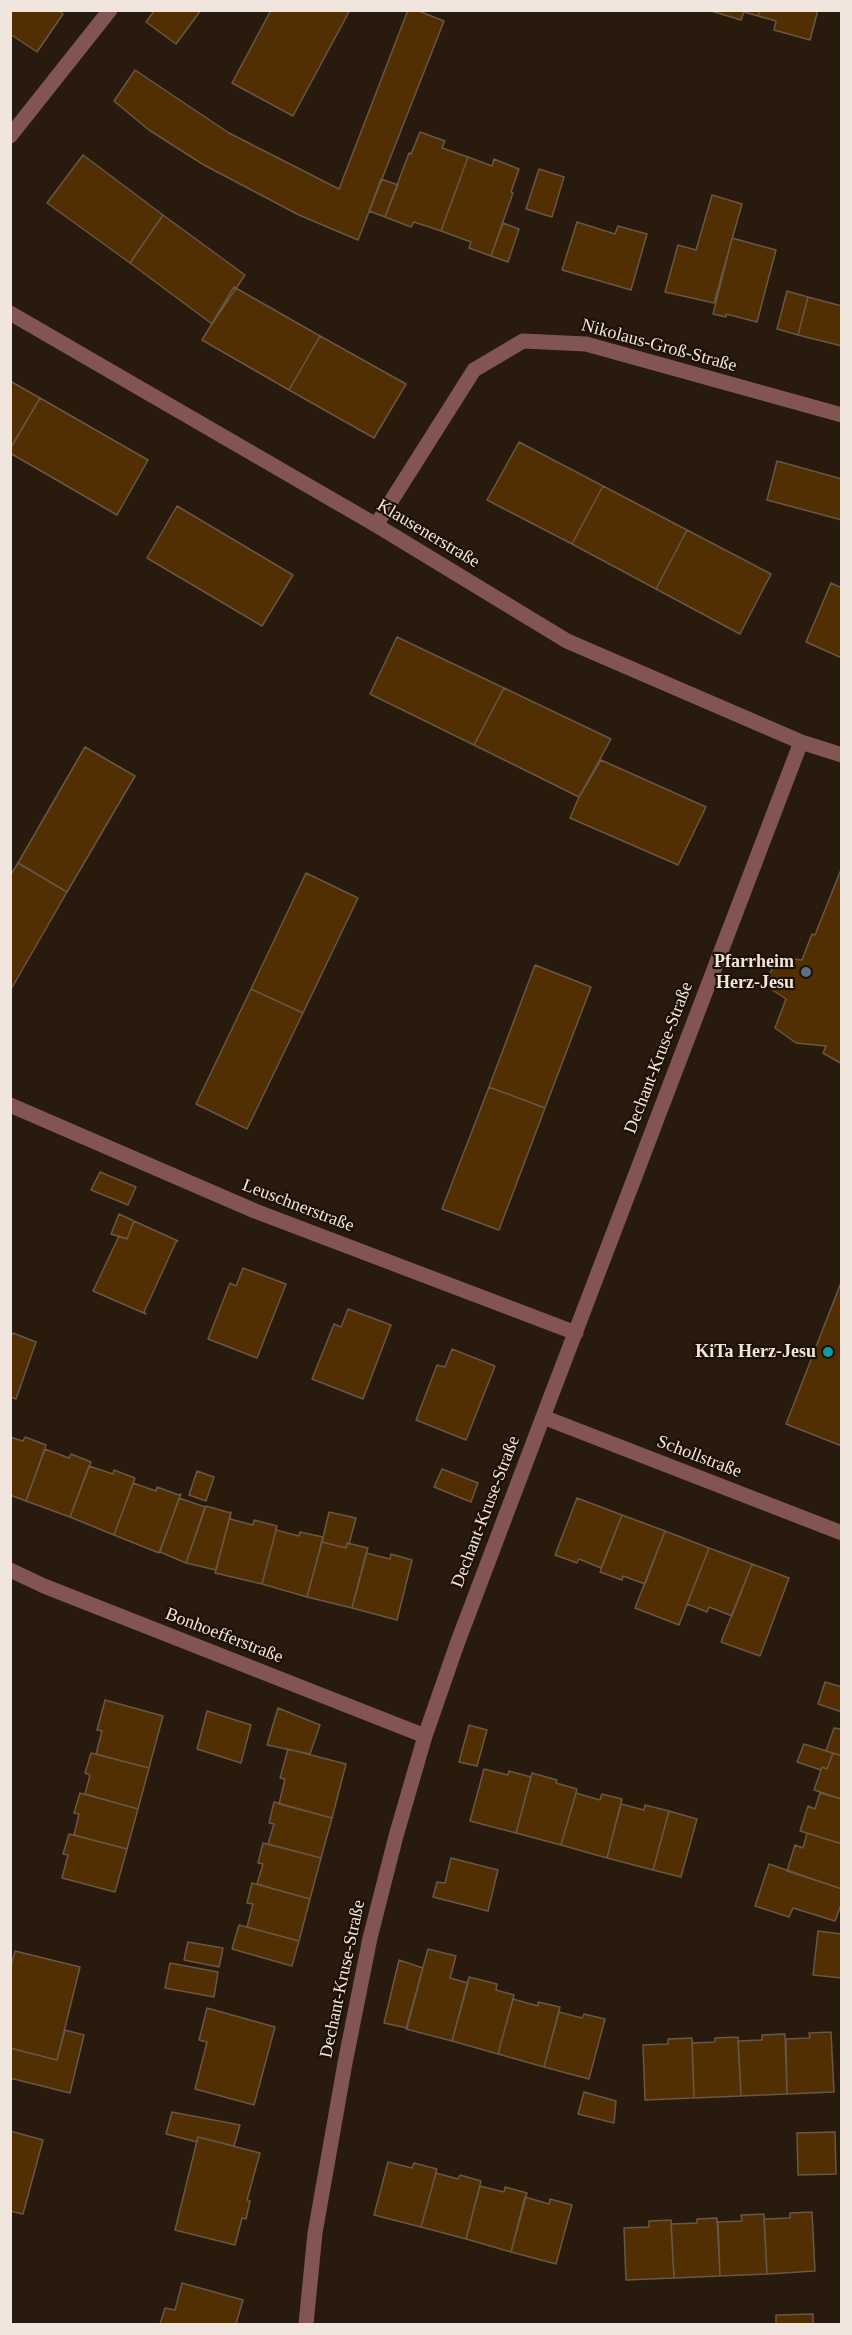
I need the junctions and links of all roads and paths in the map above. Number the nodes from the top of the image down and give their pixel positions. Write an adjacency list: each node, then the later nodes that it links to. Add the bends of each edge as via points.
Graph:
1 (111, 10): 2 (street)
2 (10, 136)
3 (10, 313): 5 (street, Klausenerstraße)
4 (842, 415): 5 (street, Nikolaus-Groß-Straße, via 586,344 523,341 474,370)
5 (376, 525): 6 (street, Klausenerstraße, via 567,641)
6 (801, 742): 7 (street, Klausenerstraße); 9 (street, Dechant-Kruse-Straße)
7 (842, 755)
8 (10, 1106): 9 (street, Leuschnerstraße, via 255,1211)
9 (576, 1334): 10 (street, Dechant-Kruse-Straße)
10 (543, 1417): 11 (street, Schollstraße); 13 (street, Dechant-Kruse-Straße)
11 (842, 1533)
12 (10, 1569): 13 (street, Bonhoefferstraße, via 75,1599)
13 (425, 1736): 14 (street, Dechant-Kruse-Straße, via 370,1938 315,2233)
14 (306, 2325)

